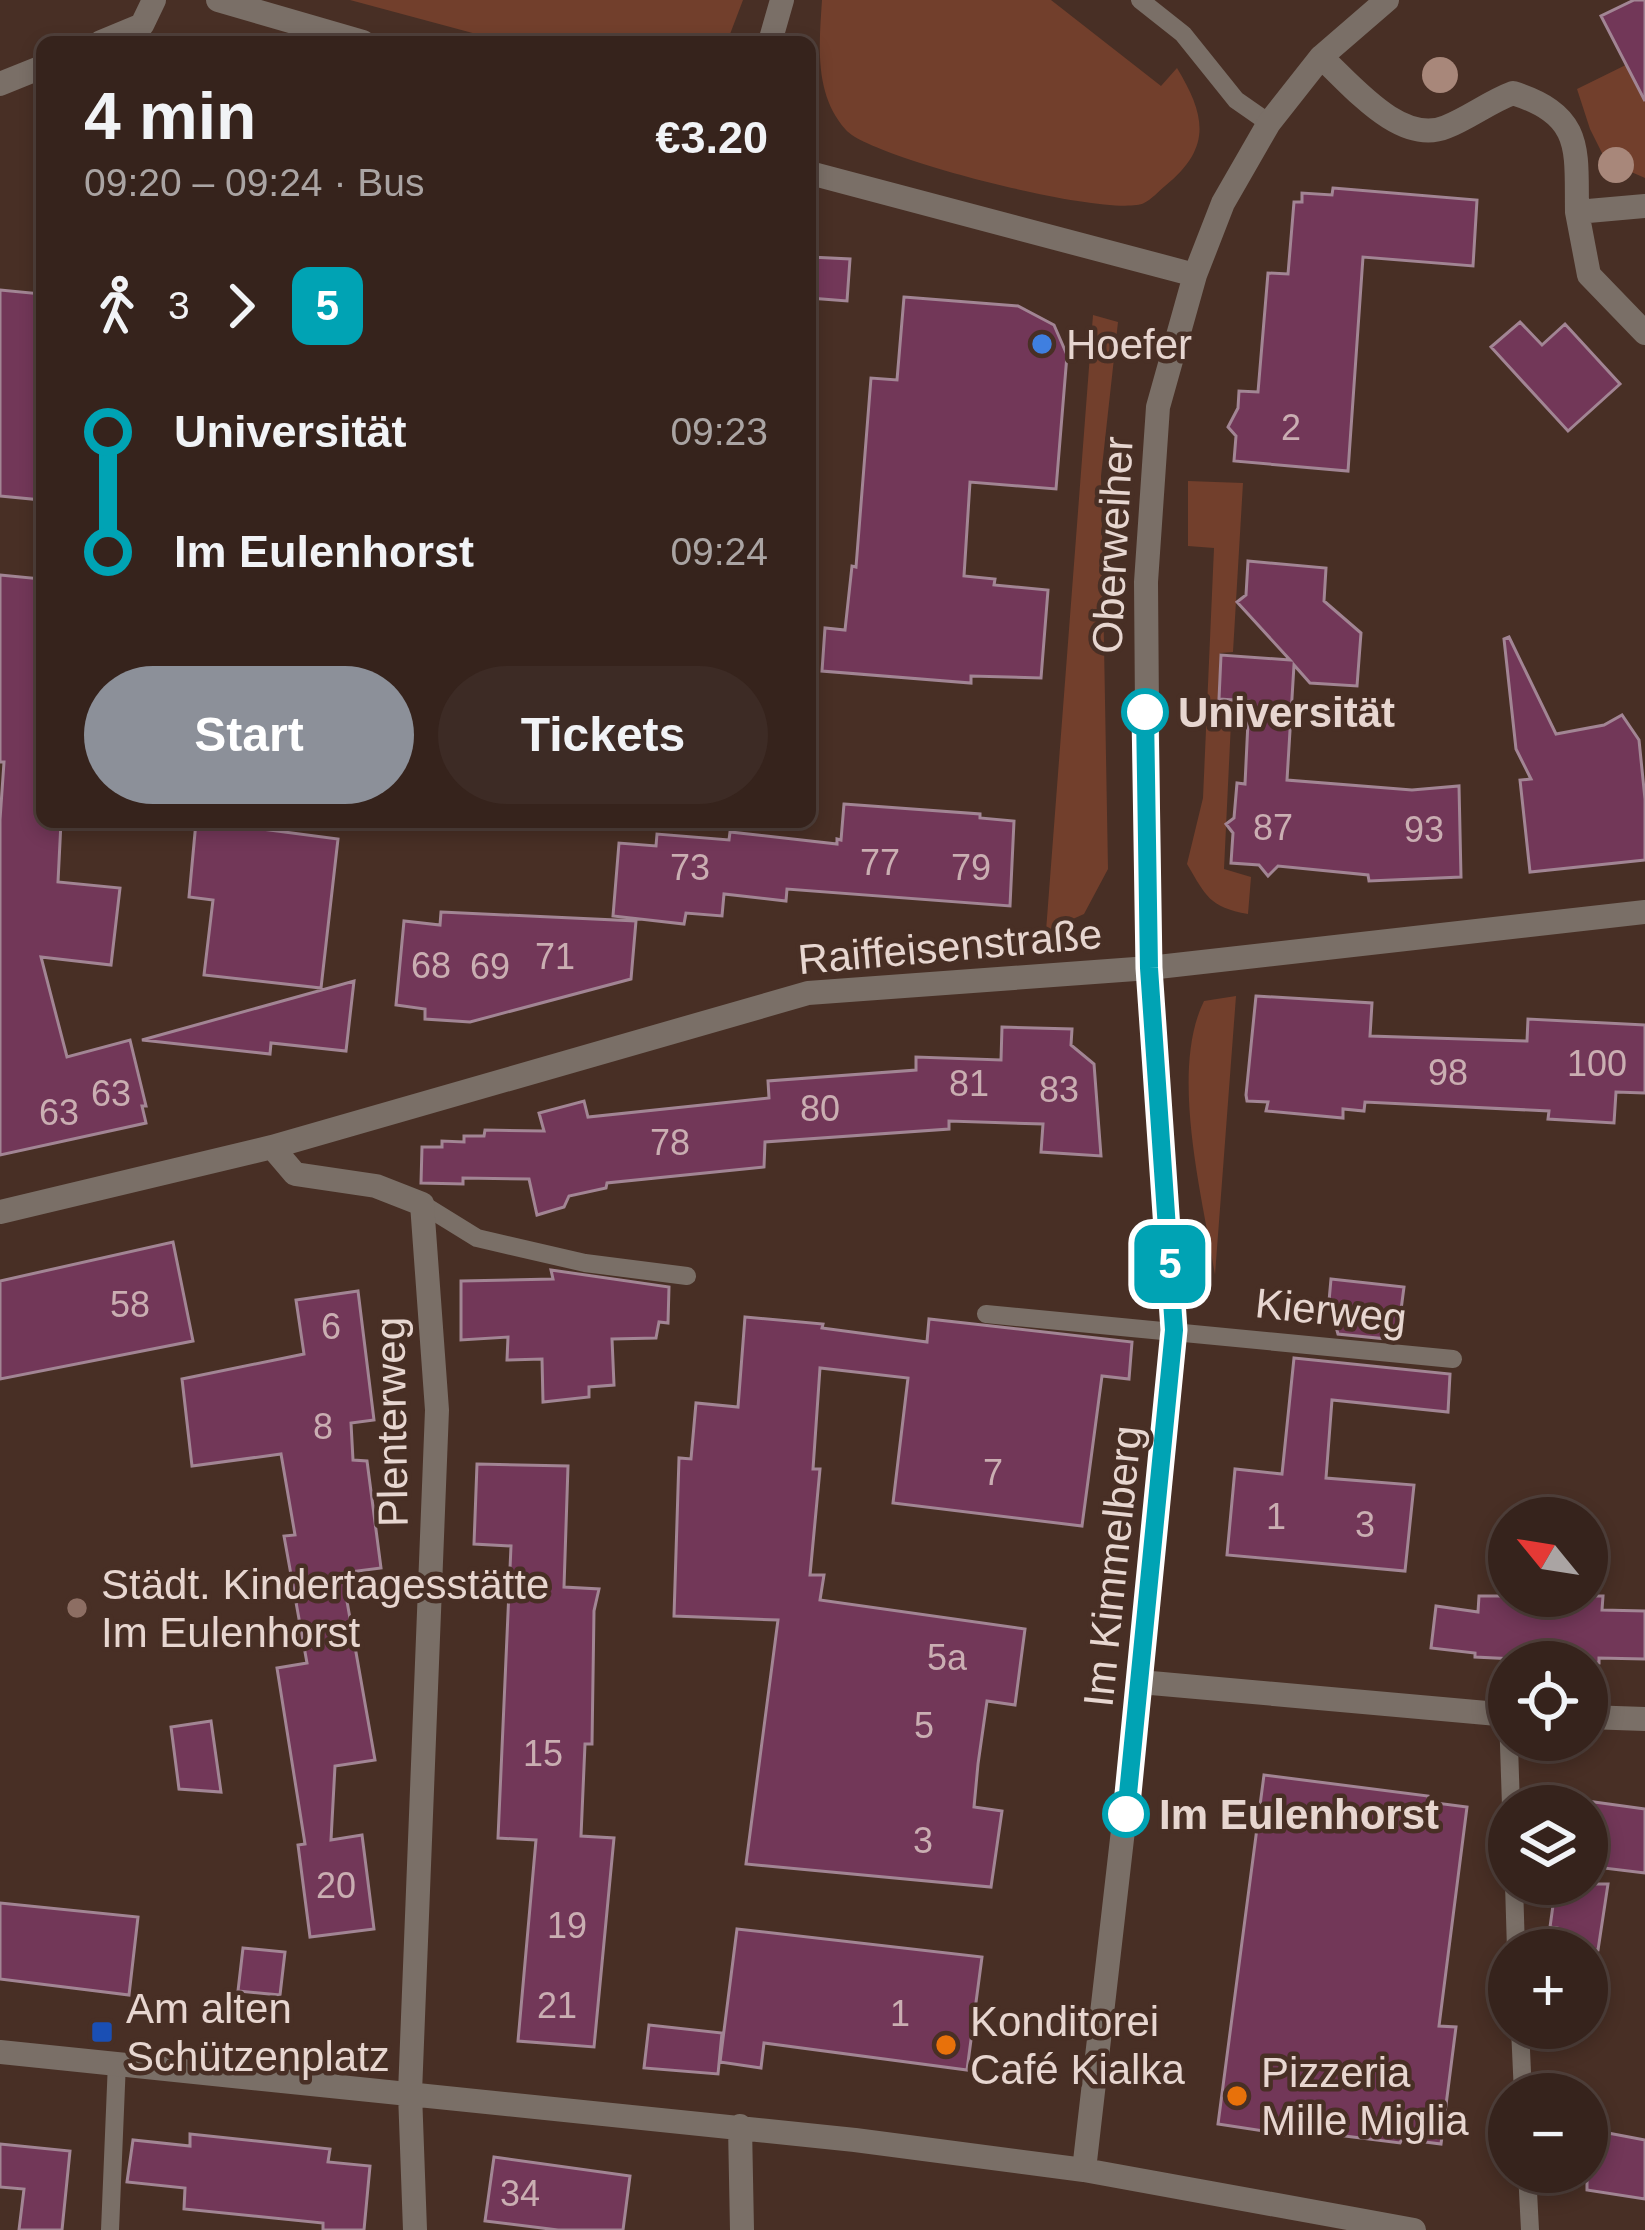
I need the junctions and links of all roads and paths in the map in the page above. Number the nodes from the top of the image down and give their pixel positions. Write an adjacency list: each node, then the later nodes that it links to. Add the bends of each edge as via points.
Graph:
1 (154, 0): 6 (street, via 142,25)
2 (218, 0): 7 (street)
3 (782, 0): 8 (street)
4 (1140, 0): 12 (lane, via 1183,34 1236,100)
5 (1387, 0): 9 (street, Oberweiher)
6 (115, 36)
7 (342, 36)
8 (772, 36)
9 (1321, 57): 12 (street, Oberweiher); 15 (street, via 1405,127 1428,132 1513,93 1538,101 1576,144)
10 (36, 69): 11 (street)
11 (0, 84)
12 (1269, 123): 16 (street, Oberweiher, via 1222,203)
13 (816, 175): 16 (street)
14 (1645, 206): 15 (street)
15 (1577, 212): 17 (street, via 1589,274)
16 (1195, 275): 19 (street, Oberweiher, via 1152,455)
17 (1645, 333)
18 (1645, 912): 19 (street, Raiffeisenstraße)
19 (1149, 968): 20 (street, Raiffeisenstraße, via 808,993); 25 (street, Im Kimmelberg)
20 (272, 1147): 21 (street, via 295,1174 376,1186); 22 (street, Raiffeisenstraße)
21 (422, 1204): 23 (lane, via 477,1238); 33 (street, Plenterweg, via 437,1410)
22 (0, 1212)
23 (687, 1276)
24 (986, 1314): 25 (lane, Kierweg)
25 (1174, 1330): 26 (lane, Kierweg); 27 (street, Im Kimmelberg)
26 (1453, 1359)
27 (1140, 1682): 28 (street); 35 (street, Im Kimmelberg)
28 (1488, 1713)
29 (1608, 1718): 30 (street)
30 (1645, 1719)
31 (0, 2052): 32 (street)
32 (117, 2062): 33 (street); 37 (lane)
33 (410, 2093): 34 (street); 38 (street)
34 (740, 2126): 35 (street); 39 (street)
35 (1084, 2170): 40 (street)
36 (1528, 2193): 41 (lane)
37 (110, 2230)
38 (415, 2230)
39 (742, 2230)
40 (1414, 2230)
41 (1530, 2230)

